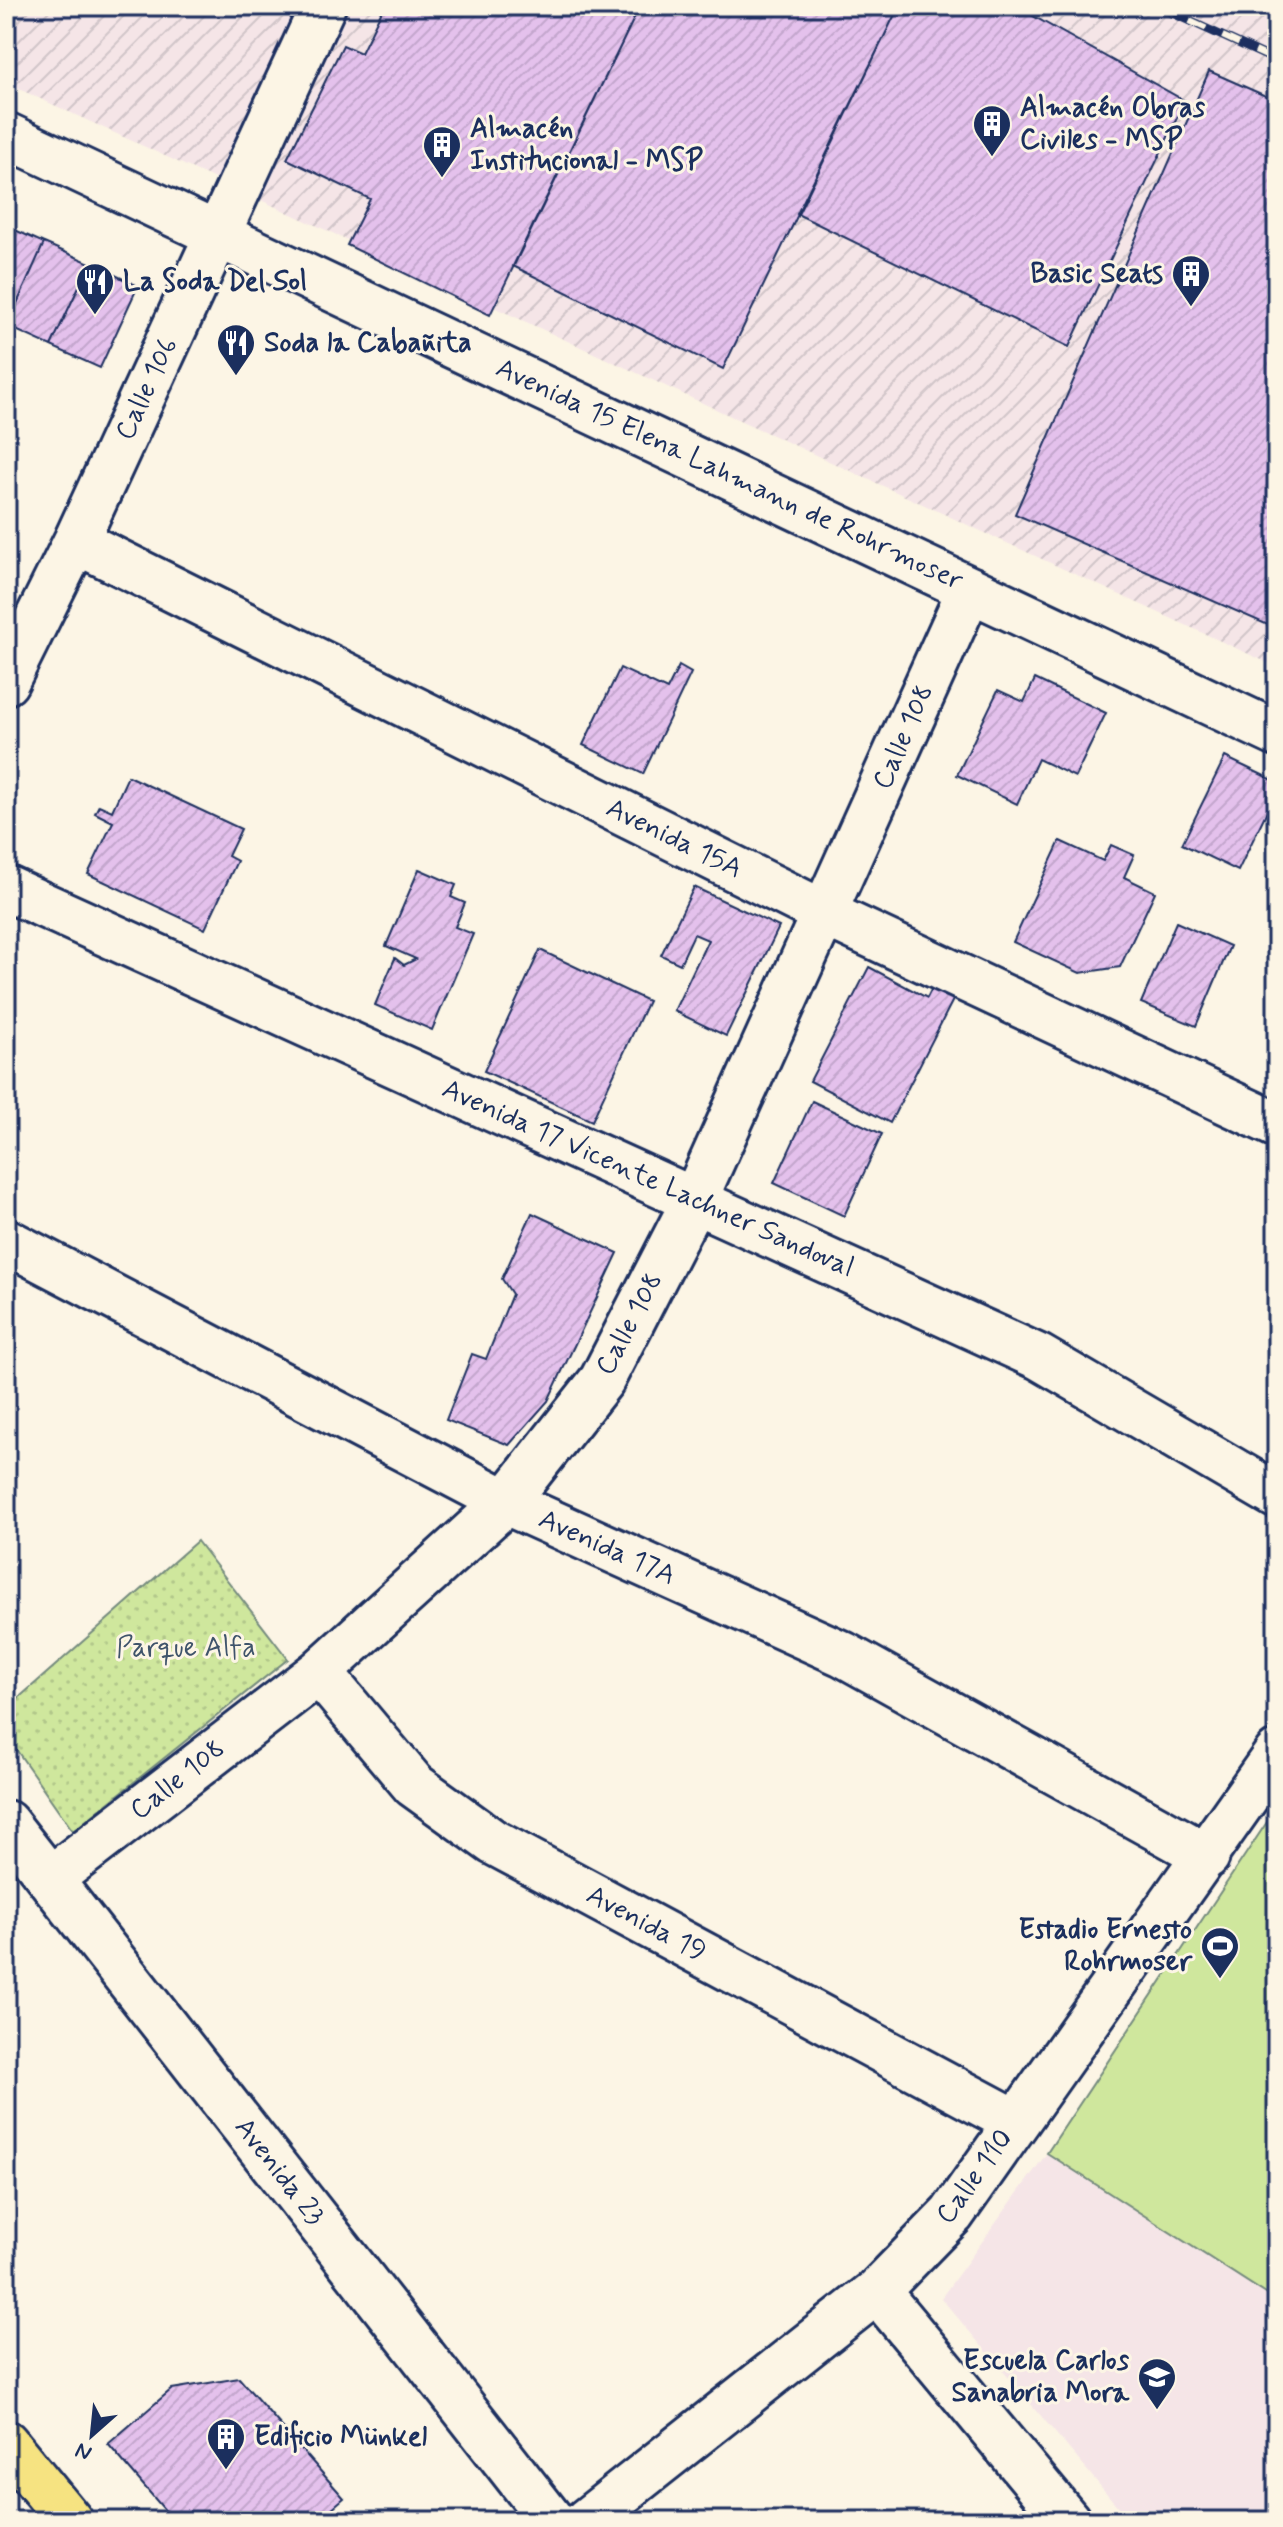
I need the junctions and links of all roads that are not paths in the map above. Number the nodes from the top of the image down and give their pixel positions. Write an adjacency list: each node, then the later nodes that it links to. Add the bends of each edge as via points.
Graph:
1 (323, 6): 3 (street, Calle 106)
2 (6, 135): 3 (street, Avenida 15 Elena Lahmann de Rohrmoser)
3 (219, 234): 4 (street, Calle 106); 5 (street, Avenida 15 Elena Lahmann de Rohrmoser)
4 (76, 541): 6 (street, Calle 106); 9 (street, Avenida 15A)
5 (970, 589): 7 (street, Avenida 15 Elena Lahmann de Rohrmoser); 9 (street, Calle 108)
6 (6, 682)
7 (1277, 734)
8 (6, 888): 11 (street, Avenida 17 Vicente Lachner Sandoval)
9 (824, 913): 10 (street, Avenida 15A); 11 (street, Calle 108)
10 (1277, 1125)
11 (695, 1199): 13 (street, Avenida 17 Vicente Lachner Sandoval, via 1039,1357); 14 (street, Calle 108, via 602,1380)
12 (6, 1241): 14 (street, Avenida 17A)
13 (1277, 1496)
14 (506, 1502): 15 (street, Calle 108); 18 (street, Avenida 17A, via 843,1654)
15 (319, 1672): 19 (street, Calle 108); 20 (street, Avenida 19, via 414,1785 493,1842)
16 (1277, 1753): 18 (street, Calle 110)
17 (6, 1823): 19 (street, Avenida 23)
18 (1207, 1856): 20 (street, Calle 110)
19 (50, 1879): 24 (street, Avenida 23)
20 (1016, 2122): 21 (street, Calle 110, via 952,2214)
21 (877, 2291): 25 (street, Calle 110); 26 (street)
22 (6, 2443): 23 (main road)
23 (70, 2521)
24 (552, 2521)
25 (586, 2521)
26 (1068, 2521)

